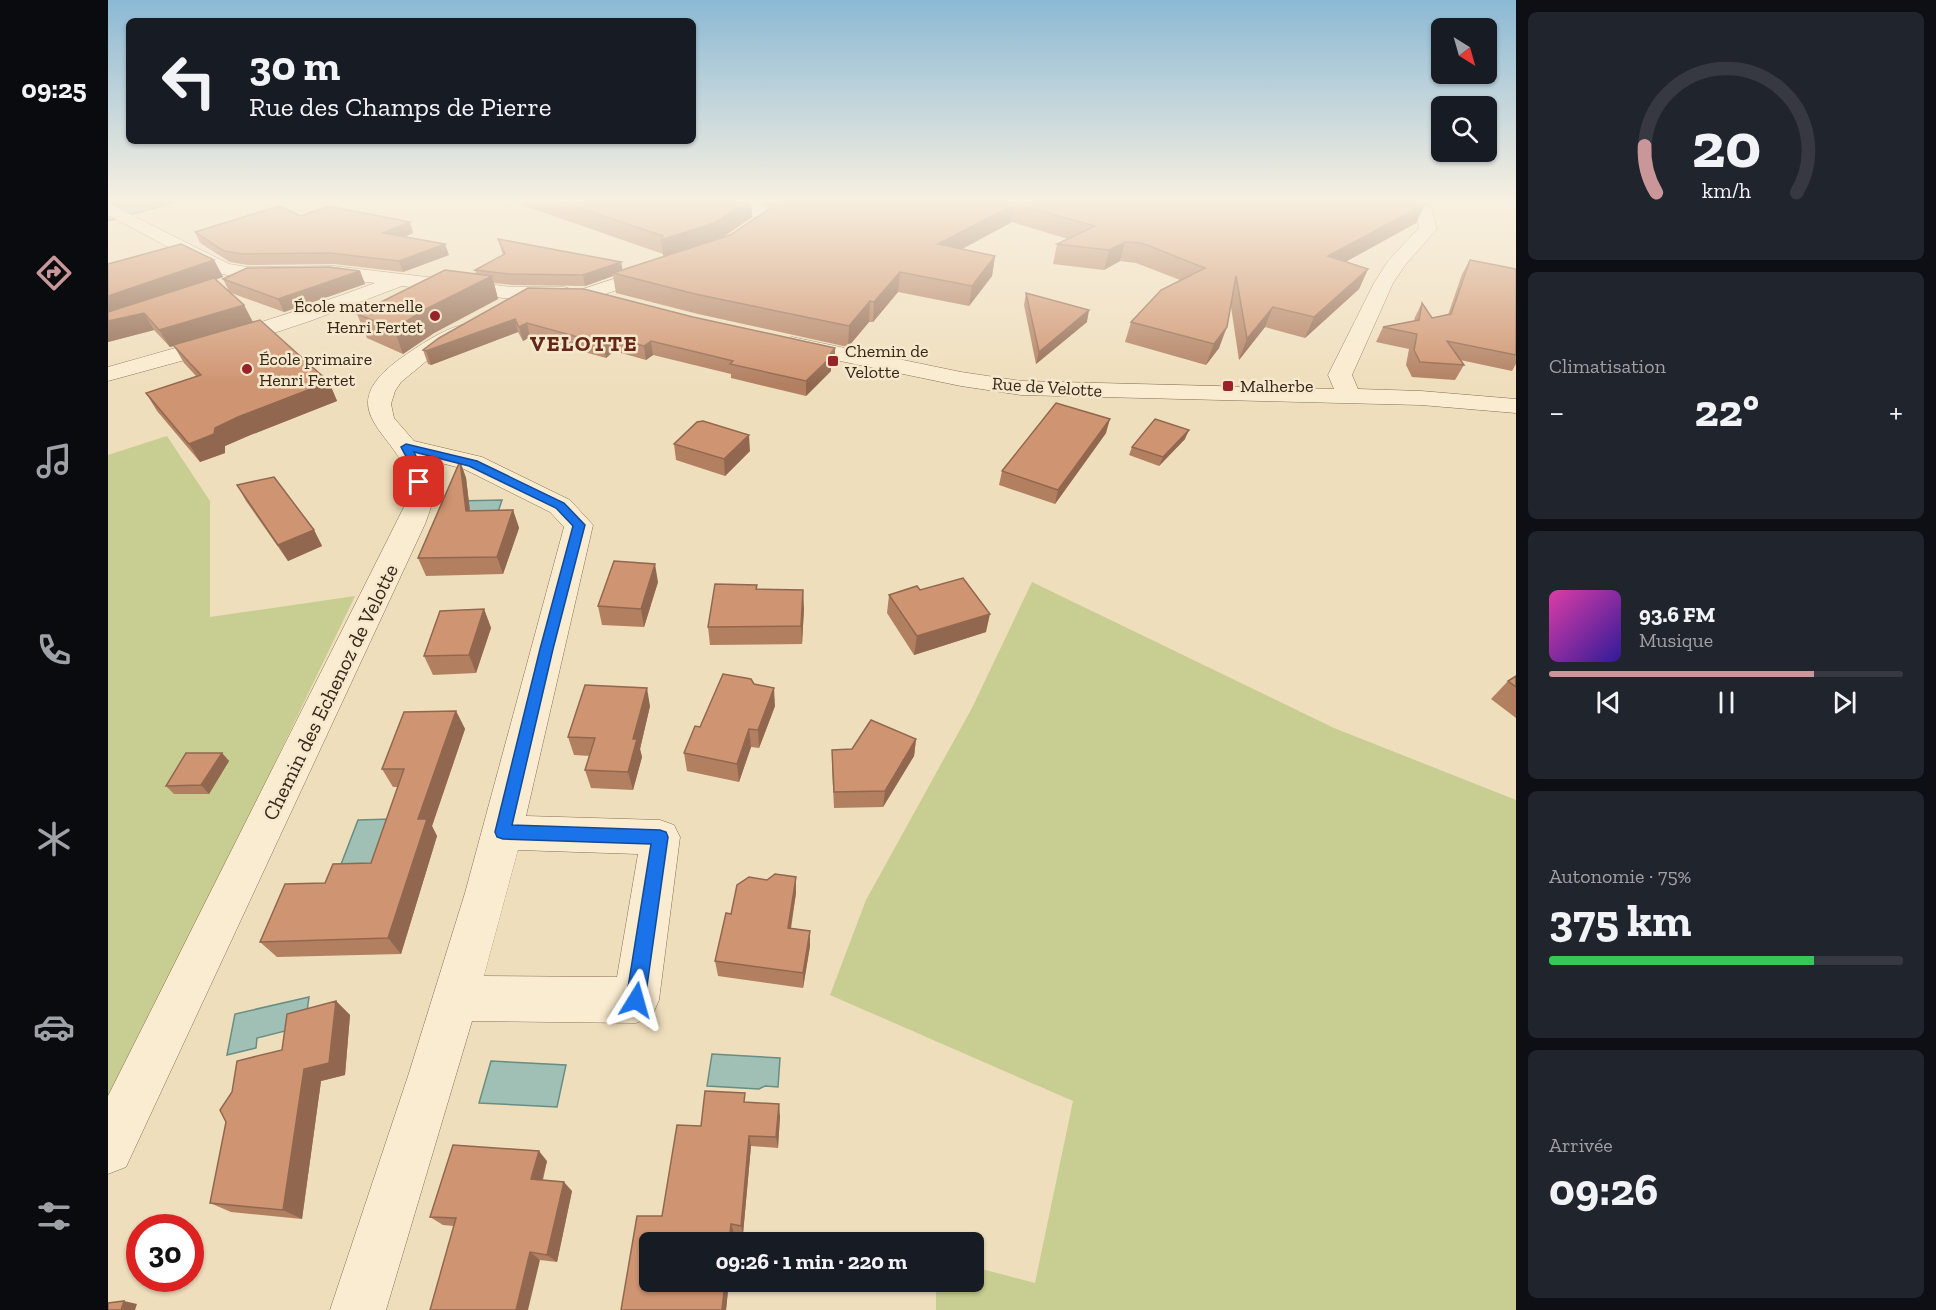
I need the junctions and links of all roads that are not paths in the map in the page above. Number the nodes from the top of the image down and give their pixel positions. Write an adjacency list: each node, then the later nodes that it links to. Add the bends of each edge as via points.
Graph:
1 (213, 263): 4 (street)
2 (1397, 263): 12 (street, via 1374,301 1340,375)
3 (676, 265): 8 (street)
4 (248, 273): 5 (street, via 334,272); 6 (street)
5 (405, 279): 7 (street); 11 (street, via 303,317)
6 (214, 290)
7 (525, 294): 8 (street); 14 (street, Chemin des Echenoz de Velotte, via 415,358 395,375 378,404 382,419)
8 (587, 294): 9 (street)
9 (627, 304)
10 (771, 339): 12 (street, Rue de Velotte, via 1021,388)
11 (108, 374)
12 (1350, 397): 13 (street, Rue de Velotte)
13 (1516, 406)
14 (406, 447): 15 (street, via 473,463 560,506 579,525); 17 (street, Chemin des Echenoz de Velotte, via 417,468 422,495 411,524)
15 (503, 832): 16 (street); 16 (street, via 660,837 636,1000)
16 (456, 998): 18 (street)
17 (108, 1149)
18 (358, 1310)

